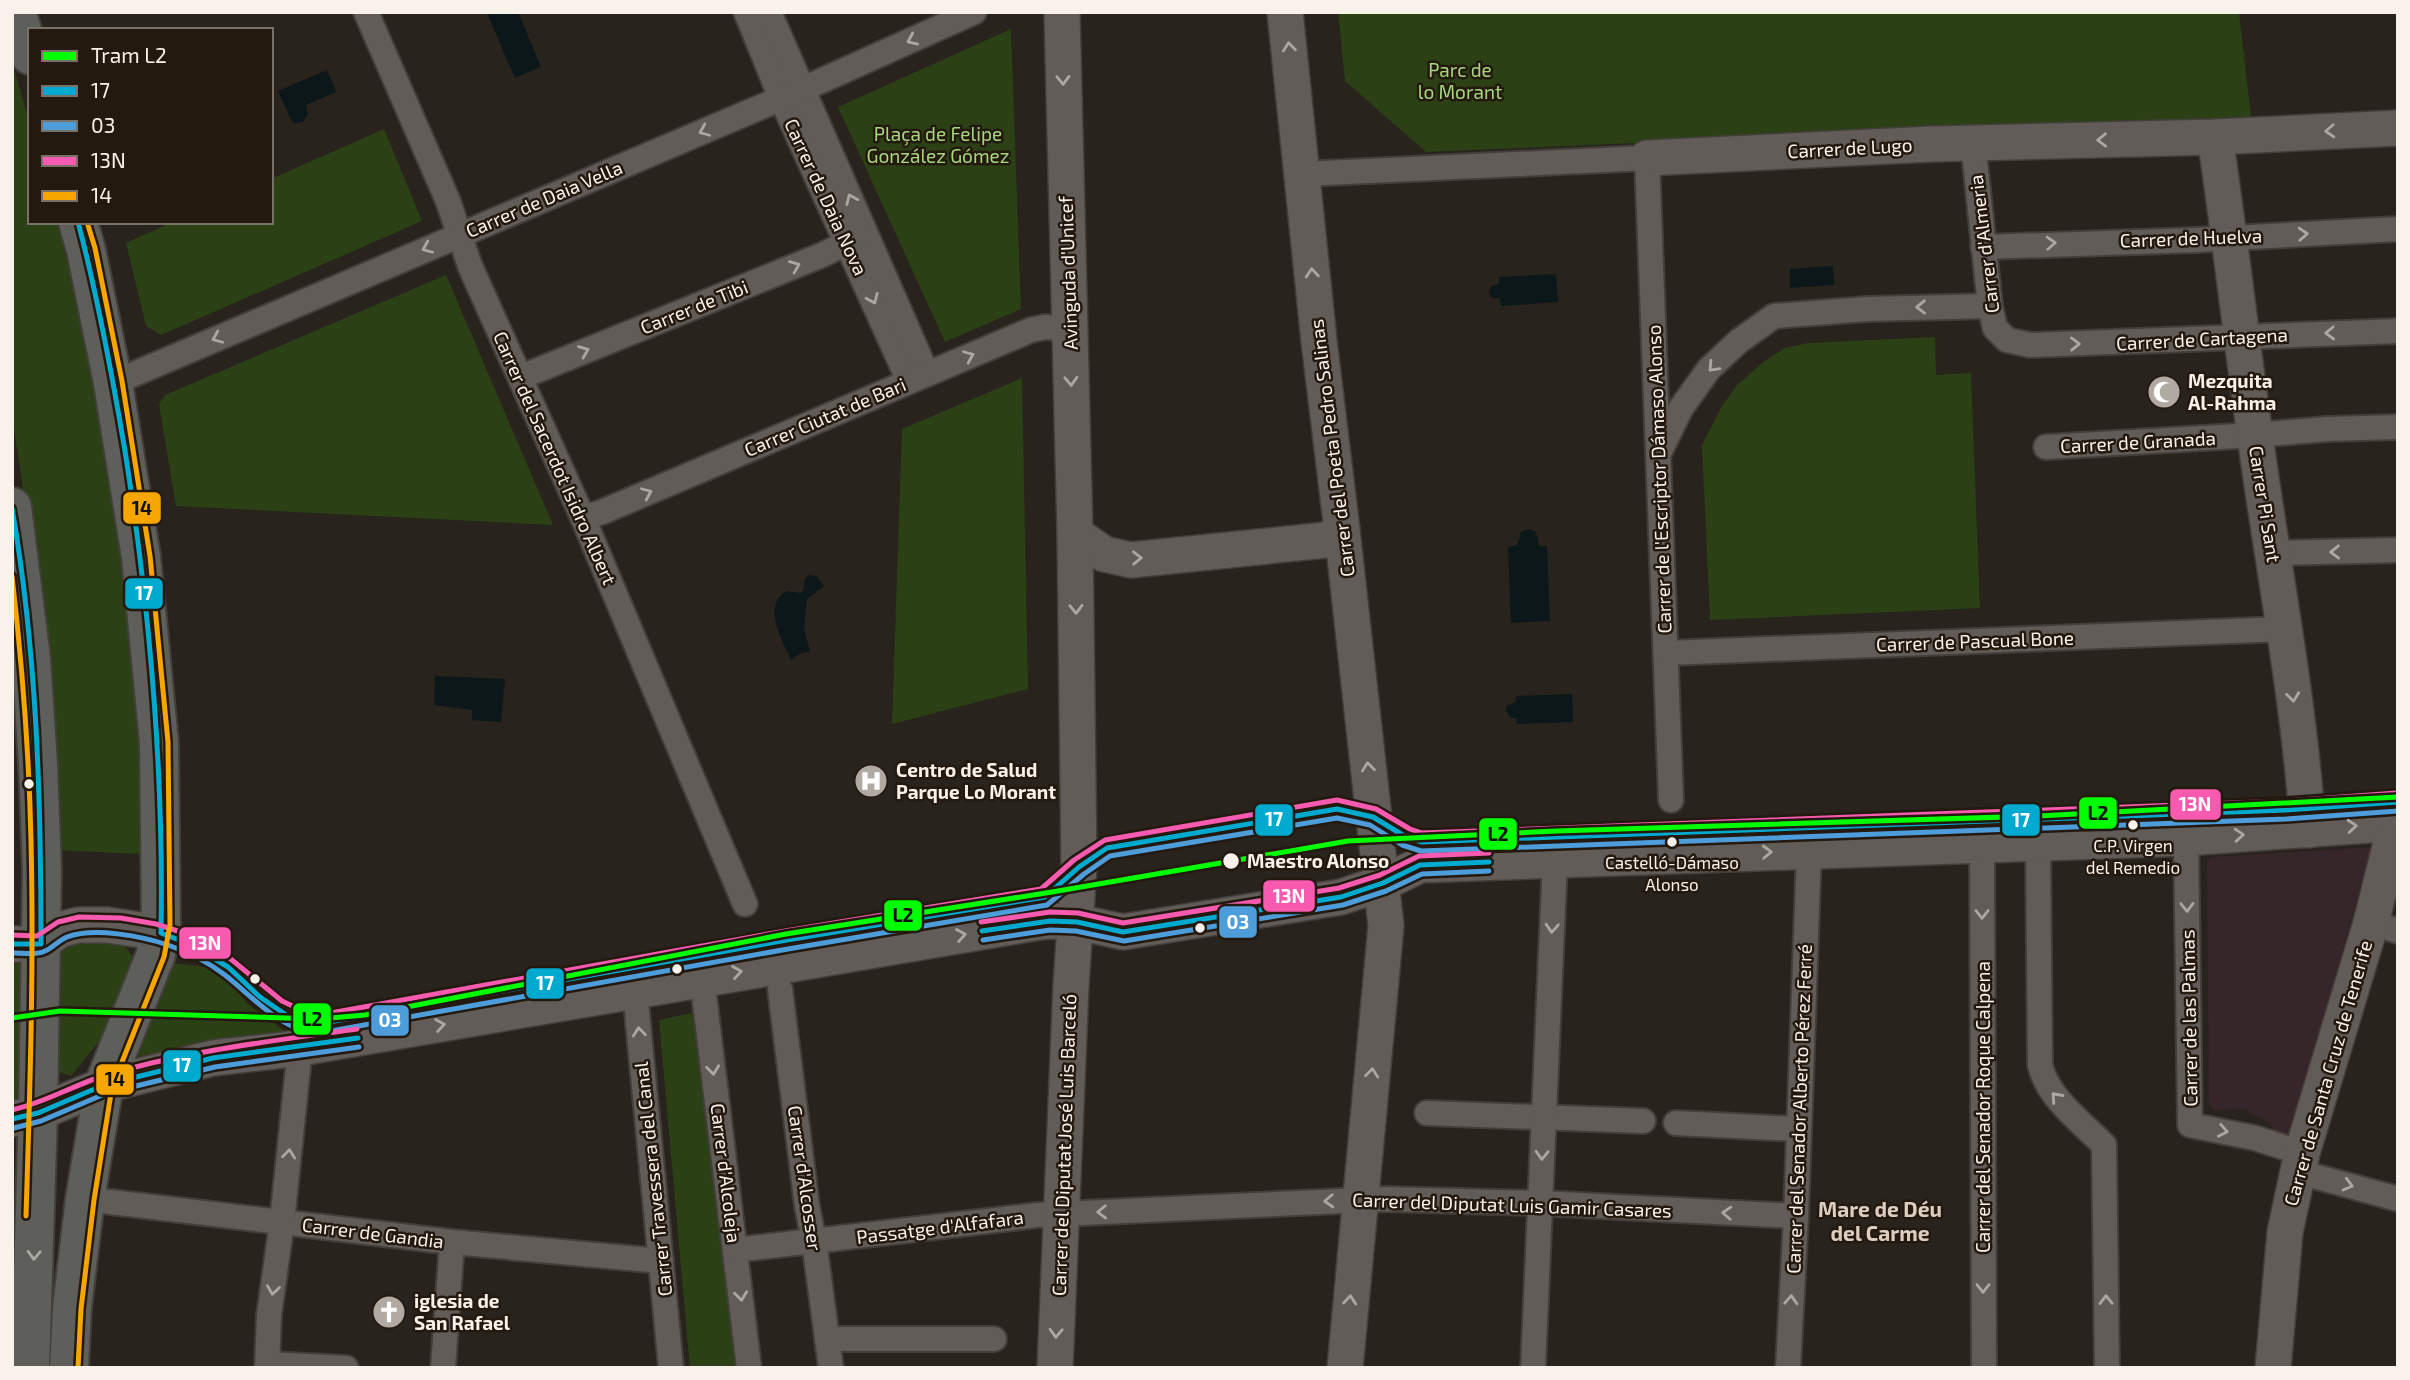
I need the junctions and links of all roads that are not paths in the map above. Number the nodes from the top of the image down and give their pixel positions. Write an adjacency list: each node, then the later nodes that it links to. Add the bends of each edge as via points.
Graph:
1 (16, 12): 8 (main road)
2 (366, 12): 17 (street, Carrer del Sacerdot Isidro Albert)
3 (746, 12): 9 (street, Carrer de Daia Nova)
4 (769, 12): 9 (street, Carrer de Daia Nova)
5 (975, 12): 9 (street, Carrer de Daia Vella, one-way to 9)
6 (1062, 12): 22 (main road, Avinguda d'Unicef, one-way to 22)
7 (1285, 12): 14 (main road, Carrer del Poeta Pedro Salinas, one-way to 7)
8 (28, 49)
9 (792, 94): 17 (street, Carrer de Daia Vella, one-way to 17); 18 (street, Carrer de Daia Nova)
10 (2398, 128): 11 (main road, Carrer de Lugo, one-way to 11)
11 (2215, 137): 12 (main road, Carrer de Lugo, one-way to 12); 19 (main road, Carrer Pi Sant)
12 (1973, 142): 13 (main road, Carrer de Lugo); 20 (street, Carrer d'Almeria)
13 (1647, 158): 14 (street, Carrer de Lugo); 32 (street, Carrer de l'Escriptor Dámaso Alonso)
14 (1303, 174): 35 (main road, Carrer del Poeta Pedro Salinas, one-way to 14)
15 (79, 224): 28 (main road)
16 (2398, 229): 19 (street, Carrer de Huelva, one-way to 16)
17 (459, 235): 26 (street, Carrer del Sacerdot Isidro Albert); 28 (street, Carrer de Daia Vella, one-way to 28)
18 (857, 238): 26 (street, Carrer de Tibi, one-way to 18); 27 (street, Carrer de Daia Nova)
19 (2231, 238): 20 (street, Carrer de Huelva, one-way to 19); 24 (main road, Carrer Pi Sant)
20 (1983, 247): 21 (street, Carrer d'Almeria)
21 (1990, 306): 25 (street, Carrer d'Almeria, via 1995,328); 32 (street, one-way to 32, via 1774,316 1709,369 1681,408)
22 (1069, 329): 27 (street, Carrer Ciutat de Bari, one-way to 22, via 1031,330); 36 (main road, Avinguda d'Unicef, one-way to 36)
23 (2398, 331): 24 (street, Carrer de Cartagena, one-way to 24)
24 (2243, 337): 25 (street, Carrer de Cartagena, one-way to 24, via 2030,345); 30 (main road, Carrer Pi Sant)
25 (2007, 340)
26 (521, 377): 34 (street, Carrer del Sacerdot Isidro Albert)
27 (918, 378): 34 (street, Carrer Ciutat de Bari, one-way to 27)
28 (113, 383): 53 (main road, via 135,511 159,743)
29 (2398, 427): 30 (street, Carrer de Granada)
30 (2255, 435): 31 (street, Carrer de Granada); 38 (main road, Carrer Pi Sant)
31 (2046, 447)
32 (1657, 457): 40 (street, Carrer de l'Escriptor Dámaso Alonso)
33 (12, 507): 54 (main road, via 30,658 42,870)
34 (583, 517): 50 (street, Carrer del Sacerdot Isidro Albert)
35 (1342, 530): 36 (main road, one-way to 35, via 1104,554 1131,560 1325,540); 49 (main road, Carrer del Poeta Pedro Salinas, one-way to 35)
36 (1075, 534): 51 (main road, Avinguda d'Unicef, one-way to 51)
37 (2398, 550): 38 (street, one-way to 38)
38 (2273, 553): 39 (main road, Carrer Pi Sant)
39 (2284, 629): 40 (street, Carrer de Pascual Bone); 42 (main road, Carrer Pi Sant, one-way to 42)
40 (1666, 653): 41 (street, Carrer de l'Escriptor Dámaso Alonso)
41 (1671, 800)
42 (2307, 819): 43 (main road, one-way to 43); 44 (main road, one-way to 42)
43 (2397, 823): 52 (main road, Carrer de Santa Cruz de Tenerife)
44 (2186, 838): 45 (main road); 67 (street, Carrer de las Palmas, one-way to 67, via 2190,1125 2255,1138)
45 (2038, 843): 46 (main road); 95 (street, one-way to 45, via 2104,1145 2051,1092 2040,1065)
46 (1982, 846): 47 (main road); 94 (street, Carrer del Senador Roque Calpena, one-way to 94)
47 (1809, 851): 48 (main road, one-way to 47); 65 (street, Carrer del Senador Alberto Pérez Ferré)
48 (1555, 860): 49 (main road, via 1420,865); 62 (street, one-way to 62)
49 (1383, 883): 51 (main road, via 1341,897 1122,932); 71 (main road, Carrer del Poeta Pedro Salinas, one-way to 49, via 1386,926)
50 (745, 904)
51 (1077, 922): 55 (main road, one-way to 51, via 1051,920); 73 (main road, Carrer del Diputat José Luis Barceló)
52 (2384, 927): 67 (main road, Carrer de Santa Cruz de Tenerife)
53 (161, 933): 54 (main road, via 78,925); 59 (main road)
54 (27, 944): 61 (main road)
55 (702, 978): 57 (main road); 78 (street, Carrer d'Alcoleja, one-way to 78)
56 (780, 989): 76 (street, Carrer d'Alcosser)
57 (635, 990): 58 (main road, one-way to 57); 79 (street, Carrer Travessera del Canal, one-way to 57)
58 (300, 1048): 59 (main road, via 213,1058); 75 (street, one-way to 58)
59 (104, 1084): 61 (main road); 69 (main road)
60 (1427, 1113): 62 (street)
61 (25, 1116): 68 (main road)
62 (1543, 1118): 63 (street); 72 (street, one-way to 72)
63 (1643, 1121)
64 (1676, 1123): 65 (street)
65 (1797, 1129): 74 (street, Carrer del Senador Alberto Pérez Ferré)
66 (12, 1141): 68 (main road, via 28,1161)
67 (2300, 1162): 70 (street, one-way to 70); 96 (main road, Carrer de Santa Cruz de Tenerife, via 2285,1232)
68 (36, 1186): 83 (main road, one-way to 83)
69 (85, 1199): 75 (street, Carrer de Gandia); 84 (main road)
70 (2398, 1199)
71 (1359, 1200): 72 (street, Carrer del Diputat Luis Gamir Casares); 73 (street, Carrer del Diputat Luis Gamir Casares, one-way to 73); 91 (main road, Carrer del Poeta Pedro Salinas, one-way to 71)
72 (1540, 1203): 74 (street, Carrer del Diputat Luis Gamir Casares, one-way to 72); 92 (street)
73 (1061, 1213): 76 (street, Passatge d'Alfafara); 90 (main road, Carrer del Diputat José Luis Barceló, one-way to 90)
74 (1796, 1216): 93 (street, Carrer del Senador Alberto Pérez Ferré, one-way to 74)
75 (282, 1222): 77 (street, Carrer de Gandia); 82 (street, one-way to 82)
76 (814, 1241): 78 (street, Passatge d'Alfafara); 80 (street, Carrer d'Alcosser)
77 (452, 1242): 79 (street, Carrer de Gandia); 86 (street)
78 (735, 1250): 88 (street, Carrer d'Alcoleja, one-way to 88)
79 (661, 1261): 87 (street, Carrer Travessera del Canal)
80 (827, 1339): 81 (street); 89 (street, Carrer d'Alcosser)
81 (994, 1339)
82 (267, 1366): 85 (street)
83 (30, 1368)
84 (69, 1368)
85 (346, 1368)
86 (443, 1368)
87 (671, 1368)
88 (749, 1368)
89 (831, 1368)
90 (1055, 1368)
91 (1345, 1368)
92 (1533, 1368)
93 (1788, 1368)
94 (1984, 1368)
95 (2108, 1368)
96 (2273, 1368)

